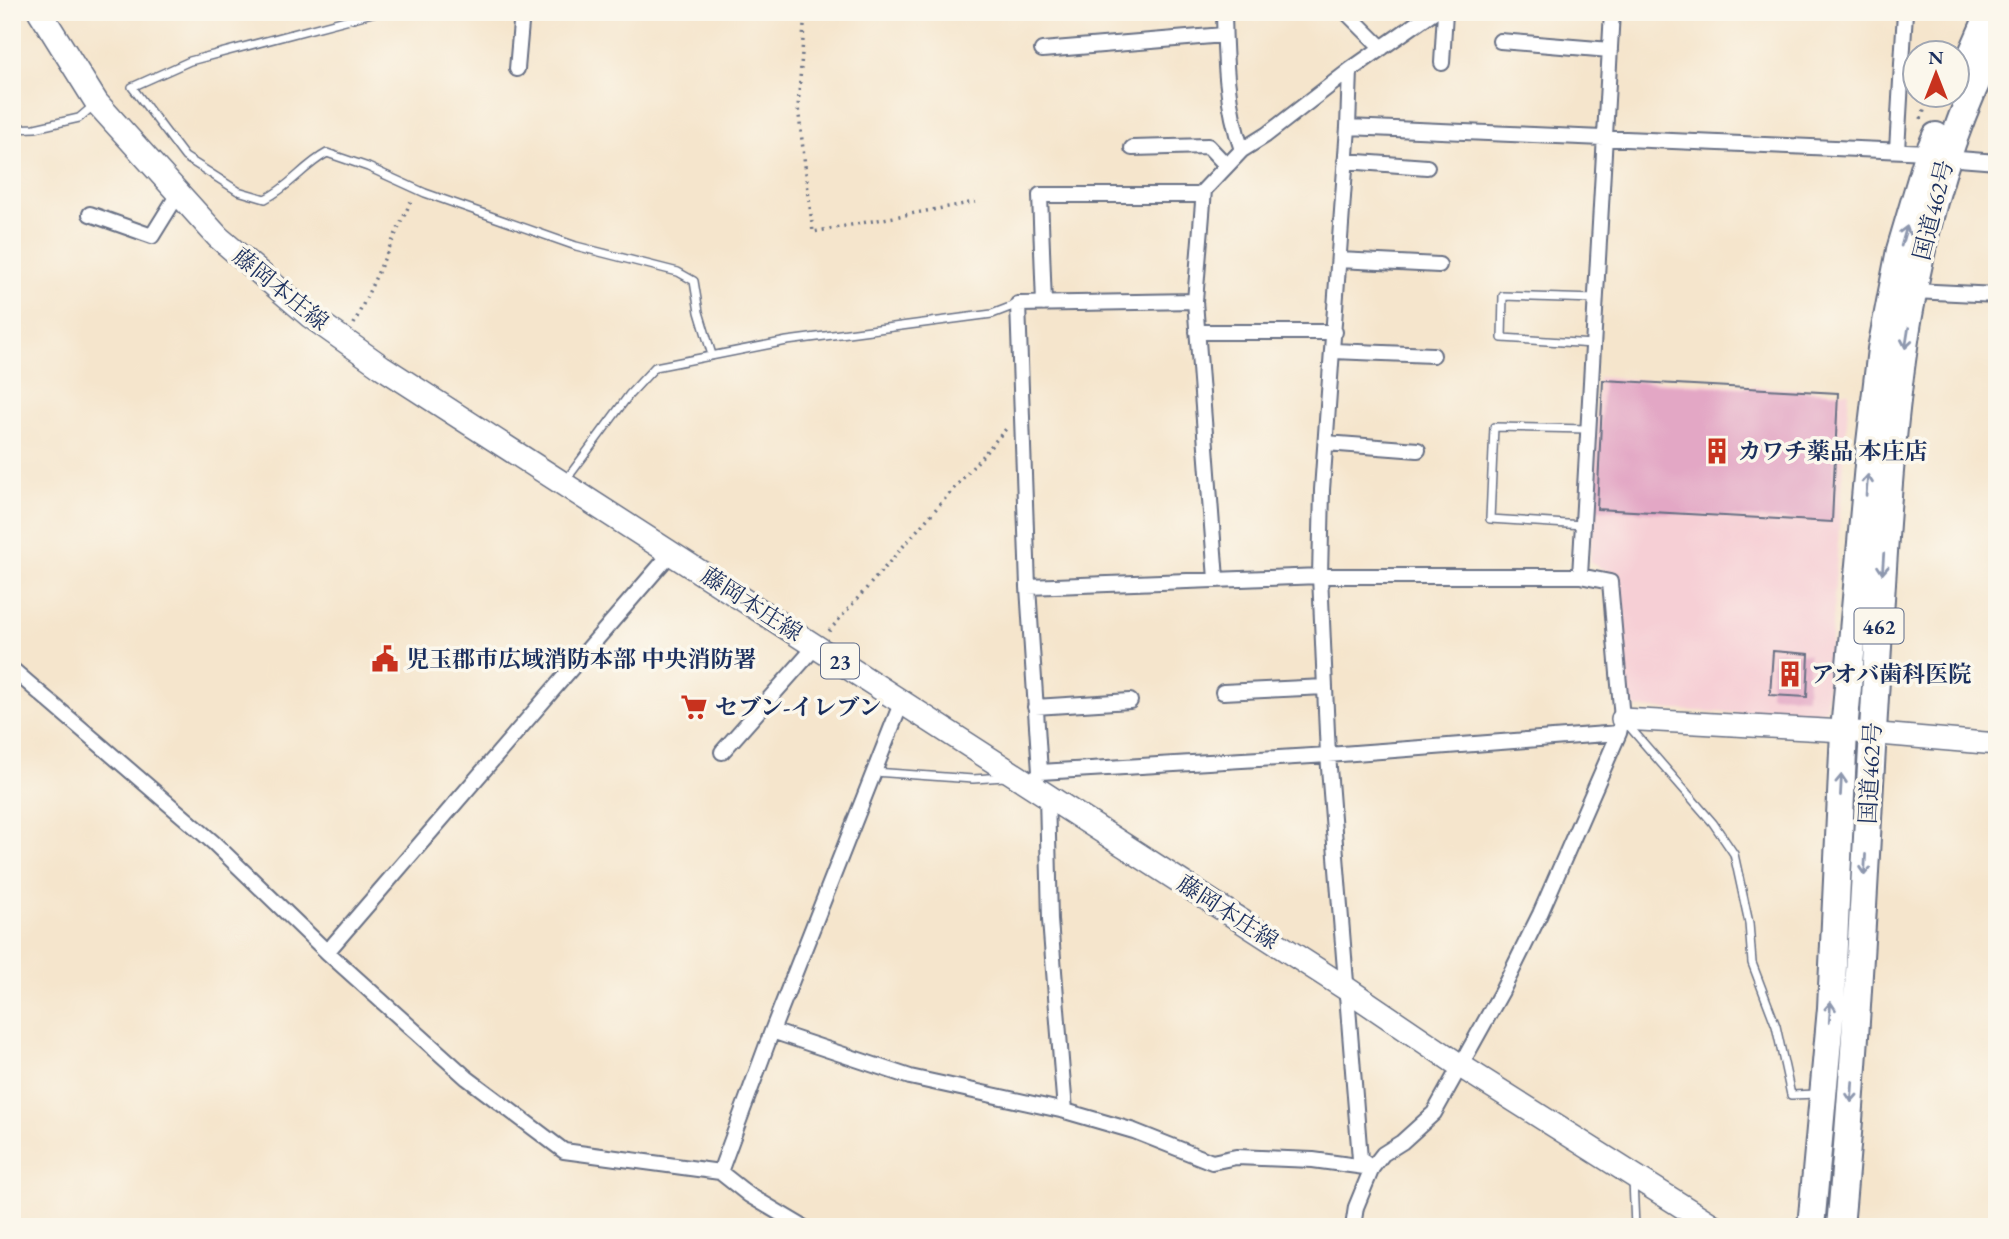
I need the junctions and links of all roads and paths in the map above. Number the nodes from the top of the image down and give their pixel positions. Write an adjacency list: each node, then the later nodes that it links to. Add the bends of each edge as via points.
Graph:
1 (40, 12): 22 (main road, 藤岡本庄線 / 23)
2 (376, 12): 35 (lane, via 190,61 132,87 186,157 238,191 265,199 282,191 327,153)
3 (522, 12): 20 (street)
4 (805, 12): 38 (path, via 798,107 813,232)
5 (1224, 12): 12 (street)
6 (1346, 12): 15 (street)
7 (1433, 12): 15 (street)
8 (1445, 12): 19 (street)
9 (1612, 12): 17 (street)
10 (1905, 12): 29 (street)
11 (1990, 12): 18 (highway)
12 (1224, 35): 16 (street); 28 (street, via 1232,122)
13 (1997, 40): 30 (highway, 国道462号 / 462)
14 (1500, 41): 17 (street)
15 (1382, 48): 21 (street)
16 (1042, 50)
17 (1610, 50): 26 (street)
18 (1970, 57)
19 (1443, 63)
20 (517, 69)
21 (1350, 71): 24 (street); 28 (street)
22 (97, 103): 25 (lane, via 79,118); 36 (main road, 藤岡本庄線 / 23)
23 (1950, 108): 30 (highway, 国道462号 / 462)
24 (1348, 127): 26 (street); 31 (street)
25 (12, 129)
26 (1605, 136): 29 (street); 44 (street)
27 (1132, 148): 33 (street, via 1208,146)
28 (1242, 150): 33 (street)
29 (1897, 150): 30 (street)
30 (1937, 155): 32 (street); 42 (highway, 国道462号 / 462); 74 (highway, 国道462号 / 462, one-way to 30, via 1881,349 1900,250)
31 (1345, 161): 34 (street); 40 (street)
32 (1997, 162)
33 (1227, 165): 37 (street, via 1212,178)
34 (1427, 167)
35 (416, 190): 50 (path); 53 (lane, via 576,246 678,272 694,281)
36 (178, 194): 39 (street, via 152,236); 50 (main road, 藤岡本庄線 / 23, via 264,279)
37 (1203, 195): 45 (street); 47 (street, via 1040,195)
38 (975, 202)
39 (90, 214)
40 (1339, 260): 41 (street); 49 (street)
41 (1439, 265)
42 (1914, 291): 43 (street); 75 (highway, 国道462号 / 462, one-way to 75, via 1892,446)
43 (1997, 295)
44 (1597, 299): 51 (street); 51 (lane, via 1503,296 1502,338)
45 (1195, 301): 47 (street); 48 (street)
46 (1018, 304): 47 (street); 53 (lane, via 992,314); 55 (street)
47 (1044, 304)
48 (1197, 332): 49 (street); 64 (street)
49 (1335, 332): 52 (street)
50 (346, 341): 59 (main road, 藤岡本庄線 / 23)
51 (1593, 344): 56 (street)
52 (1333, 351): 54 (street); 57 (street)
53 (712, 355): 59 (lane, via 655,367)
54 (1433, 355)
55 (1022, 411): 65 (street); 66 (path)
56 (1589, 429): 60 (street); 60 (lane, via 1494,427 1490,519)
57 (1326, 443): 58 (street); 62 (street)
58 (1418, 450)
59 (564, 484): 61 (main road, 藤岡本庄線 / 23)
60 (1584, 525): 63 (street)
61 (671, 553): 66 (main road, 藤岡本庄線 / 23); 81 (street)
62 (1320, 576): 63 (street); 64 (street); 68 (street)
63 (1580, 576): 73 (street, via 1610,582)
64 (1216, 579): 65 (street)
65 (1028, 587): 72 (street)
66 (817, 646): 70 (main road, 藤岡本庄線 / 23); 77 (street)
67 (12, 669): 81 (street, via 214,843)
68 (1325, 687): 69 (street); 78 (street)
69 (1223, 692)
70 (901, 701): 79 (street); 80 (main road, 藤岡本庄線 / 23)
71 (1130, 701): 72 (street)
72 (1035, 707): 80 (street)
73 (1621, 726): 74 (street); 78 (street); 84 (street, via 1540,914); 85 (lane, via 1713,823 1734,854 1749,923 1752,963 1776,1026 1791,1095)
74 (1844, 731): 75 (street); 85 (highway, 国道462号 / 462, one-way to 74)
75 (1872, 735): 76 (street); 95 (highway, 国道462号 / 462, one-way to 95)
76 (1997, 744)
77 (722, 752)
78 (1328, 755): 80 (street); 82 (street)
79 (873, 772): 80 (lane); 83 (street)
80 (1034, 782): 82 (main road, 藤岡本庄線 / 23); 86 (street)
81 (327, 952): 88 (street, via 467,1078 564,1152)
82 (1347, 989): 84 (main road, 藤岡本庄線 / 23); 87 (street, via 1360,1159)
83 (772, 1031): 86 (street, via 910,1077); 88 (street)
84 (1459, 1065): 87 (street, via 1434,1113); 89 (main road, 藤岡本庄線 / 23)
85 (1824, 1094): 94 (highway, 国道462号 / 462)
86 (1065, 1111): 87 (street, via 1134,1131 1212,1162 1236,1157)
87 (1372, 1168): 91 (street)
88 (720, 1172): 90 (street)
89 (1633, 1175): 92 (lane); 93 (main road, 藤岡本庄線 / 23)
90 (803, 1227)
91 (1353, 1227)
92 (1635, 1227)
93 (1715, 1227)
94 (1811, 1227)
95 (1840, 1227)

